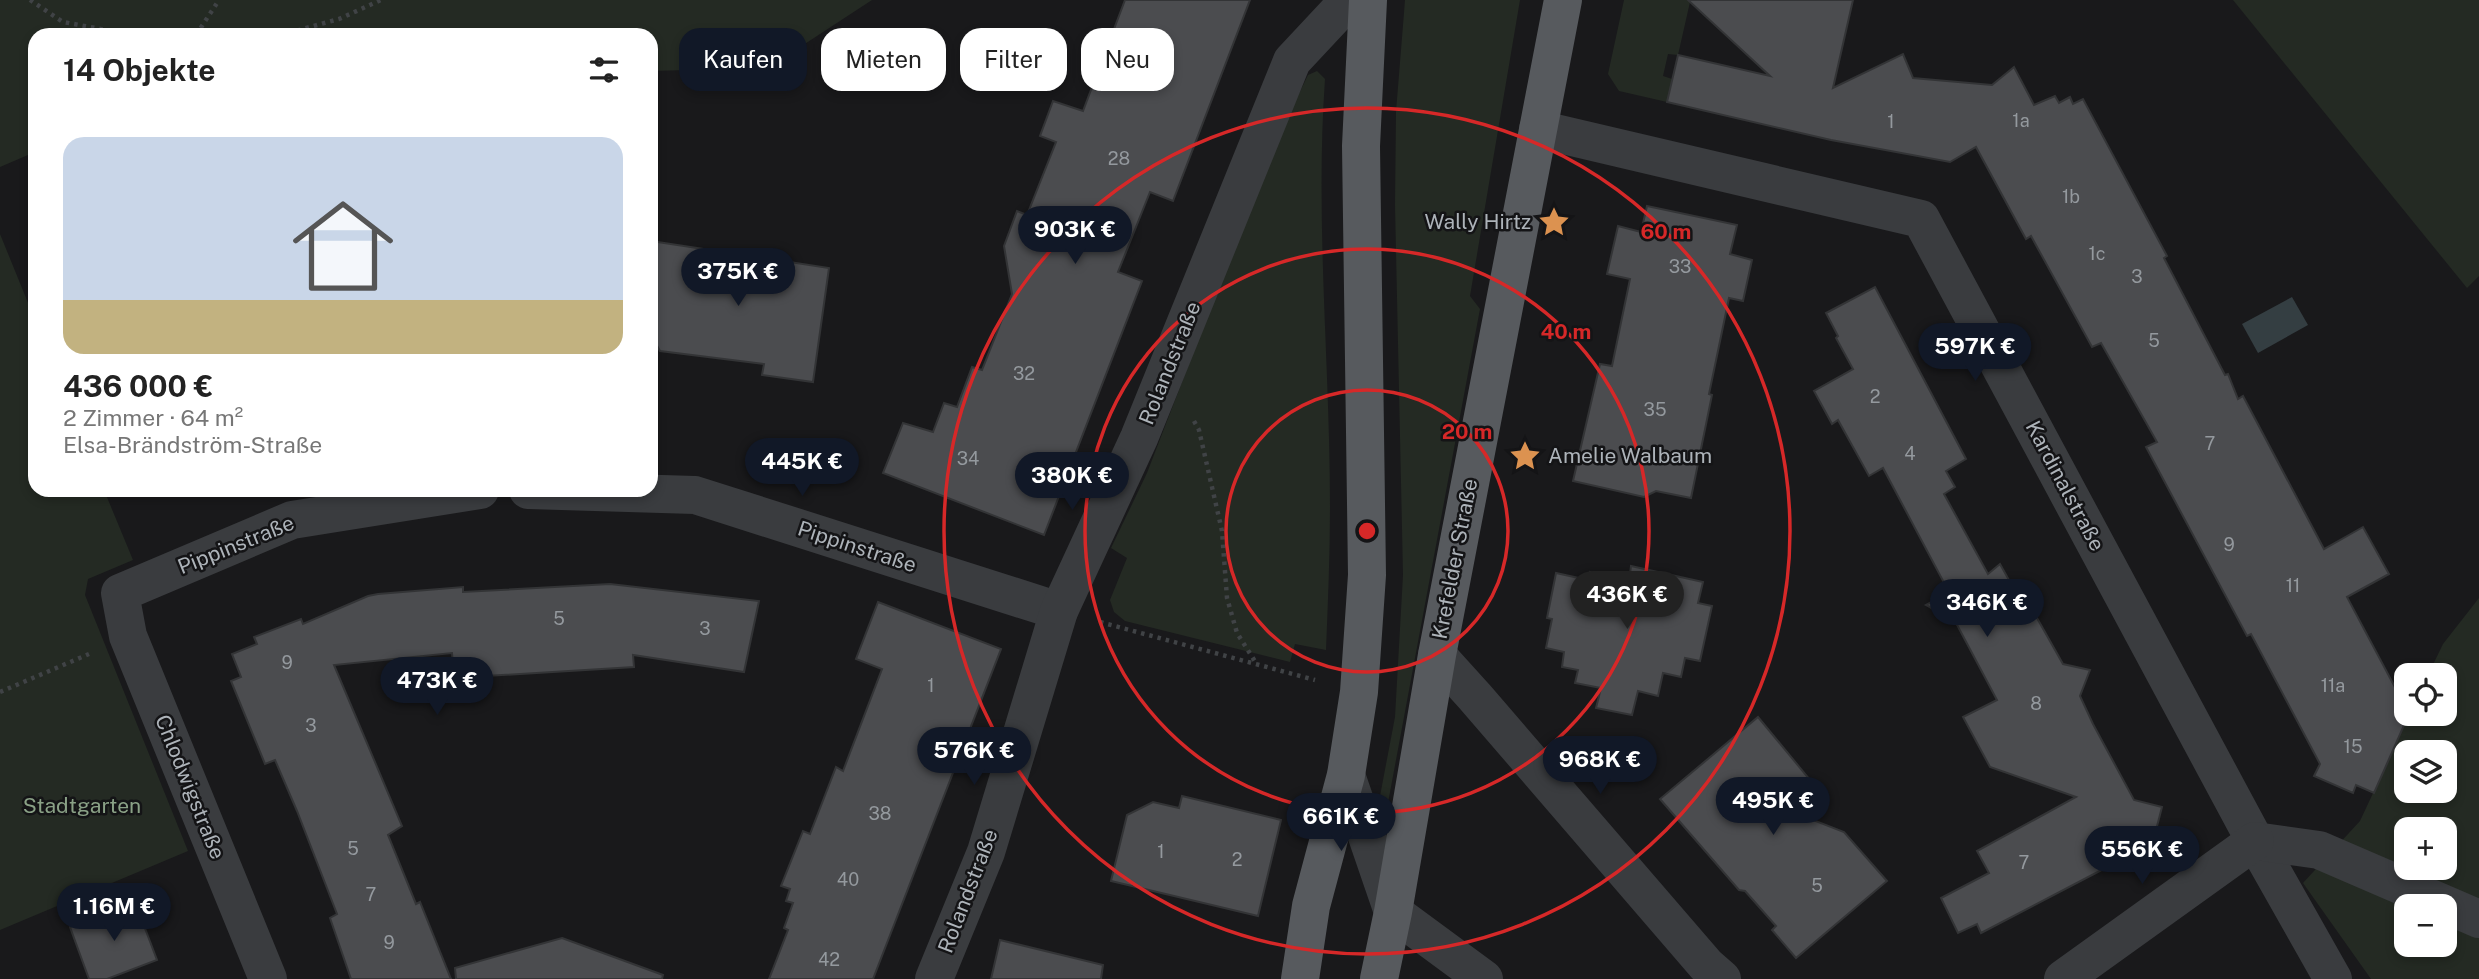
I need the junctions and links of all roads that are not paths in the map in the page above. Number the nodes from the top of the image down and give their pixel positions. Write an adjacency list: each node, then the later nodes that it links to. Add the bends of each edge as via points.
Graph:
1 (1349, 0): 8 (street, Rolandstraße, via 1293,61 1139,438)
2 (1368, 0): 10 (main road, via 1361,146 1367,575 1359,692)
3 (1563, 0): 4 (main road, Krefelder Straße)
4 (1538, 129): 9 (main road, Krefelder Straße); 11 (street, Kardinalstraße, via 1921,219)
5 (658, 494): 8 (street, Pippinstraße, via 695,495)
6 (436, 497): 7 (street, Pippinstraße, via 292,520)
7 (120, 593): 14 (street, Chlodwigstraße, via 128,636)
8 (1059, 611): 15 (street, Rolandstraße, via 986,852)
9 (1437, 655): 12 (main road, Krefelder Straße); 19 (street)
10 (1346, 775): 12 (street); 16 (main road, via 1311,906)
11 (2255, 841): 13 (street, via 2319,850); 20 (street); 21 (street, Kardinalstraße)
12 (1393, 912): 17 (main road, Krefelder Straße); 18 (street)
13 (2479, 919)
14 (268, 979)
15 (934, 979)
16 (1300, 979)
17 (1379, 979)
18 (1484, 979)
19 (1722, 979)
20 (2063, 979)
21 (2333, 979)

